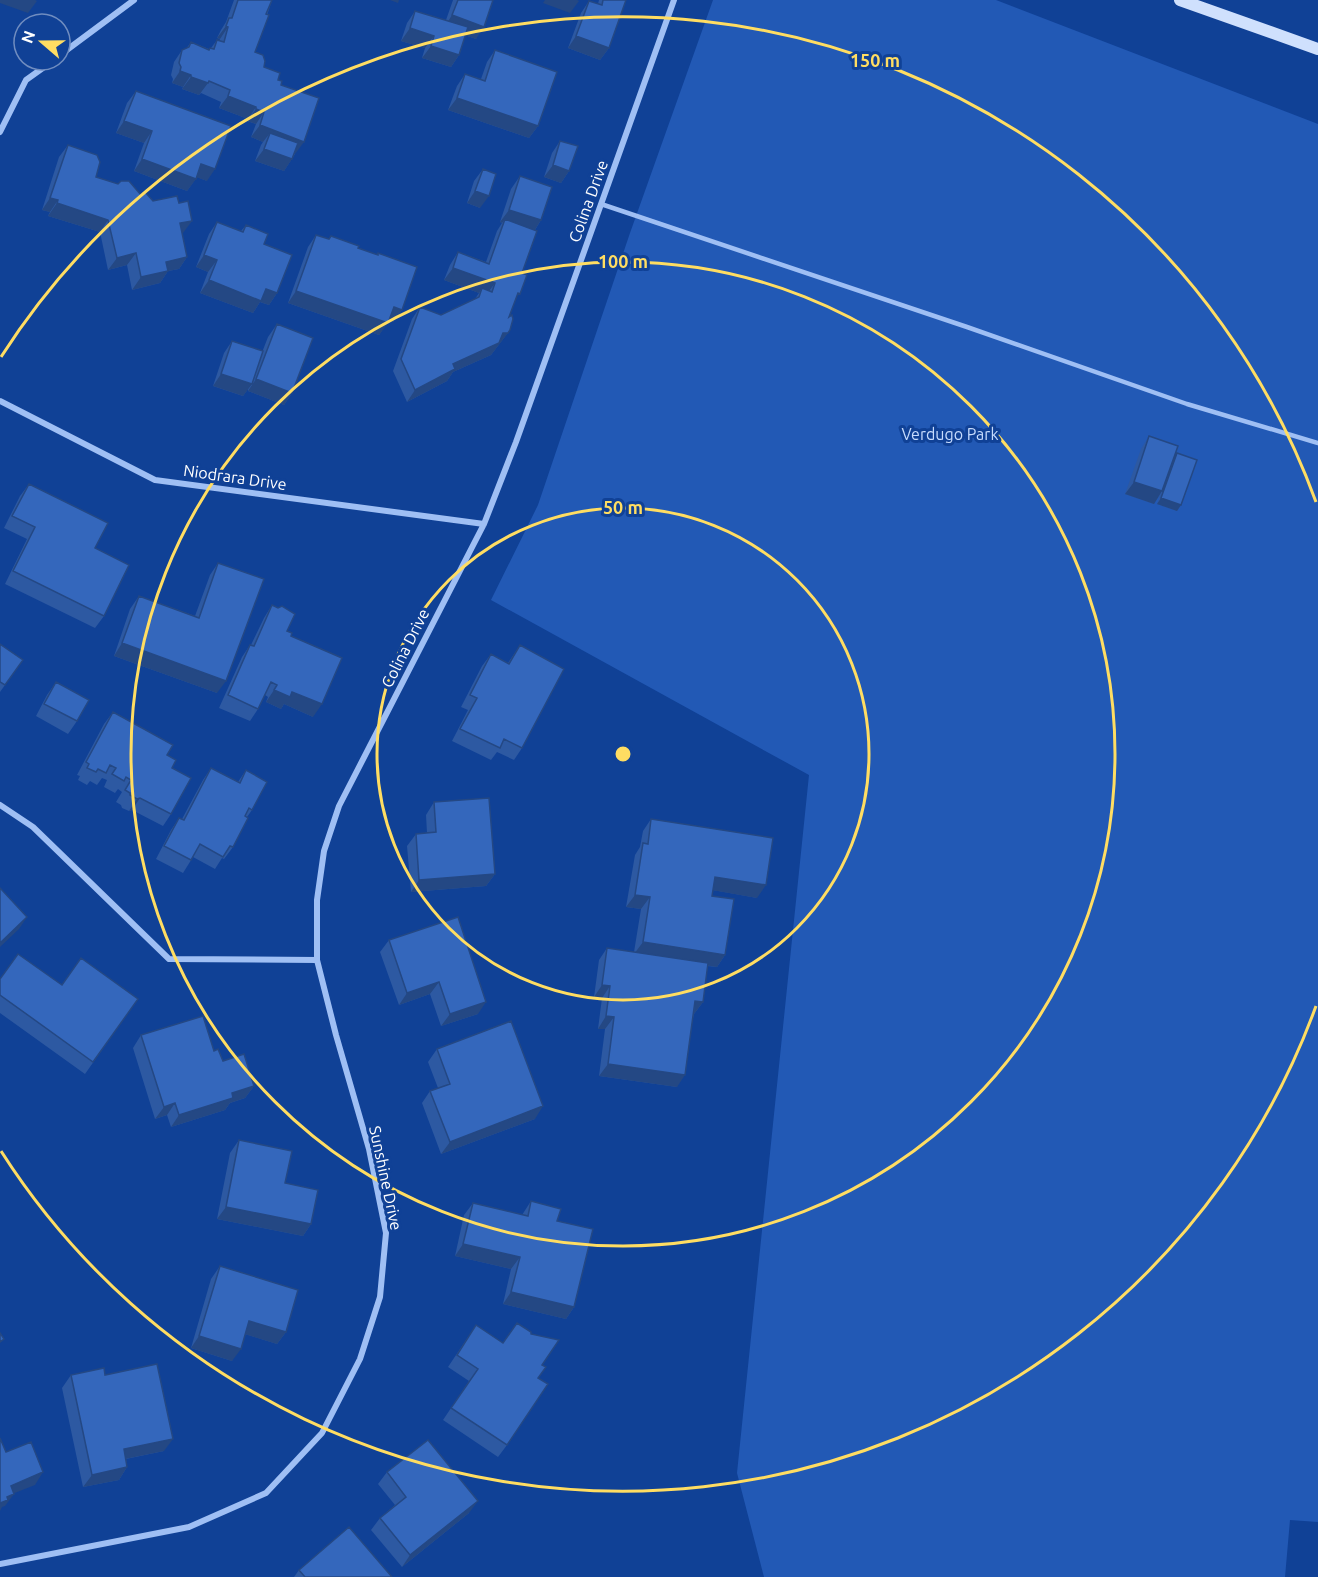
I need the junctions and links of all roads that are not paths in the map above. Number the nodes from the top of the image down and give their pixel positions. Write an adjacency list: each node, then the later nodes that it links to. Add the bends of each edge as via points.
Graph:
1 (134, 0): 4 (street)
2 (674, 0): 8 (street, Colina Drive)
3 (1180, 0): 5 (main road)
4 (72, 46)
5 (1318, 49)
6 (37, 72): 7 (street, via 26,80)
7 (0, 132)
8 (601, 204): 10 (lane, via 1187,404); 11 (street, Colina Drive)
9 (0, 401): 11 (street, Niodrara Drive, via 155,480)
10 (1318, 443)
11 (484, 524): 13 (street, Colina Drive, via 339,806 324,851 317,900)
12 (0, 805): 13 (street, via 33,827 169,958)
13 (317, 960): 14 (street, Sunshine Drive, via 369,1149 386,1233 380,1297 360,1359 322,1433 266,1493 189,1527)
14 (0, 1564)

